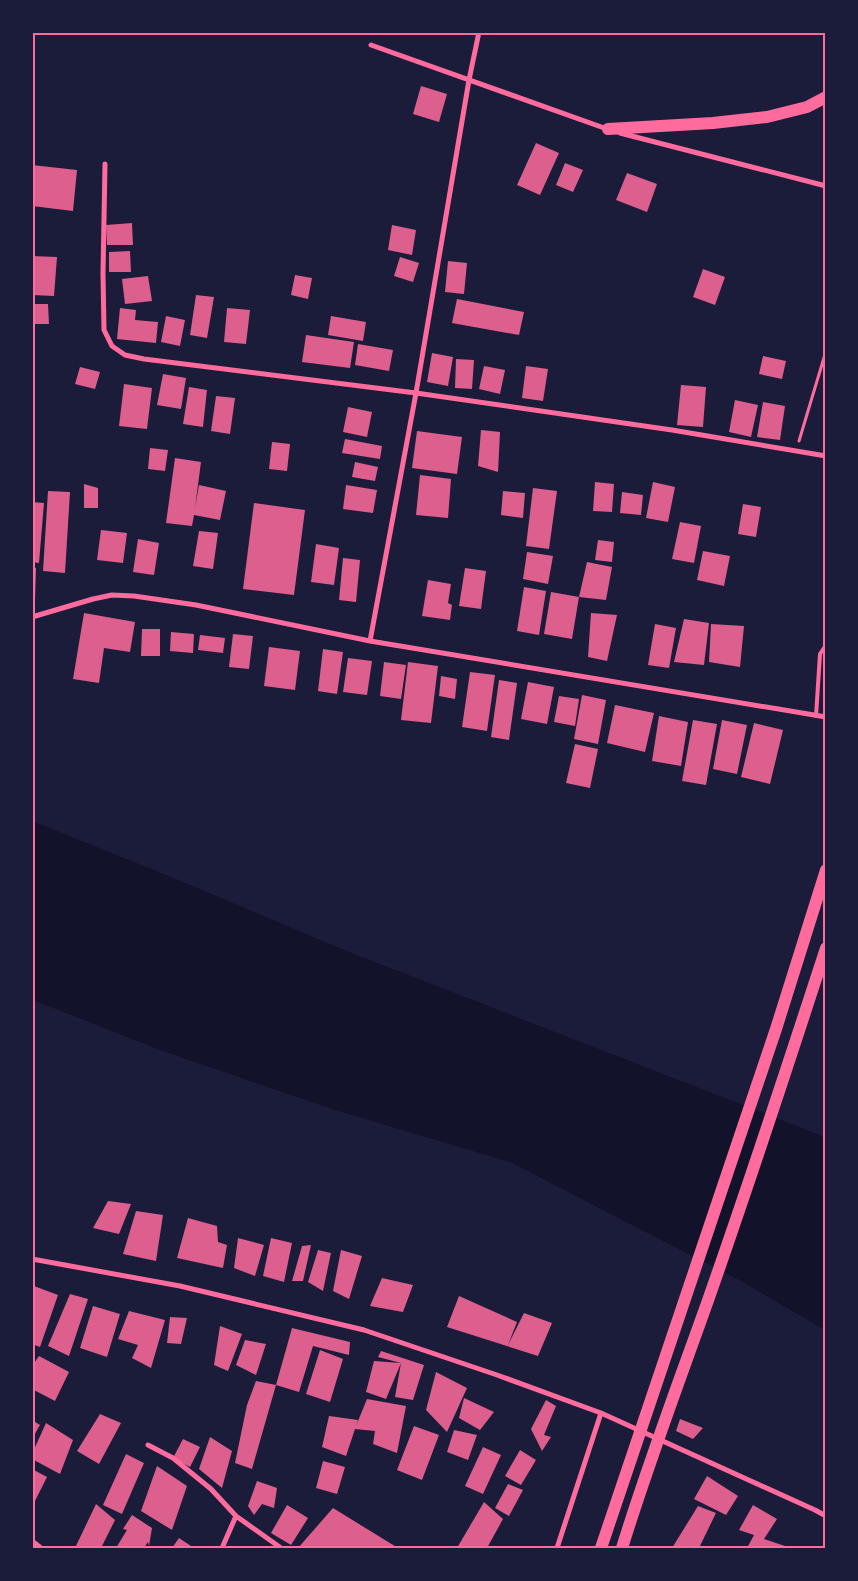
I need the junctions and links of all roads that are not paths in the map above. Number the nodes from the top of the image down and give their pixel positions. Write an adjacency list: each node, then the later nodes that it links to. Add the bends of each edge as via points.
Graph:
1 (479, 32): 3 (street)
2 (371, 45): 3 (street)
3 (469, 80): 5 (street); 8 (street)
4 (826, 97): 5 (main road, via 808,107 766,117)
5 (608, 129): 7 (street)
6 (105, 164): 8 (street, via 104,330 112,346 125,355 144,359)
7 (826, 186)
8 (416, 393): 9 (street); 11 (street)
9 (826, 456)
10 (32, 617): 11 (street, via 112,595 134,596 196,605)
11 (370, 641): 13 (street)
12 (826, 645): 13 (lane, via 820,654)
13 (816, 716): 14 (street)
14 (826, 717)
15 (826, 870): 27 (main road, via 773,1038)
16 (826, 948): 28 (main road)
17 (32, 1259): 18 (street, via 180,1286 364,1330)
18 (601, 1413): 21 (street); 26 (street)
19 (148, 1444): 20 (street, via 173,1458 211,1489)
20 (236, 1516): 24 (street); 25 (street)
21 (826, 1516)
22 (32, 1541): 23 (street)
23 (41, 1548)
24 (222, 1548)
25 (281, 1548)
26 (557, 1548)
27 (601, 1548)
28 (622, 1548)

